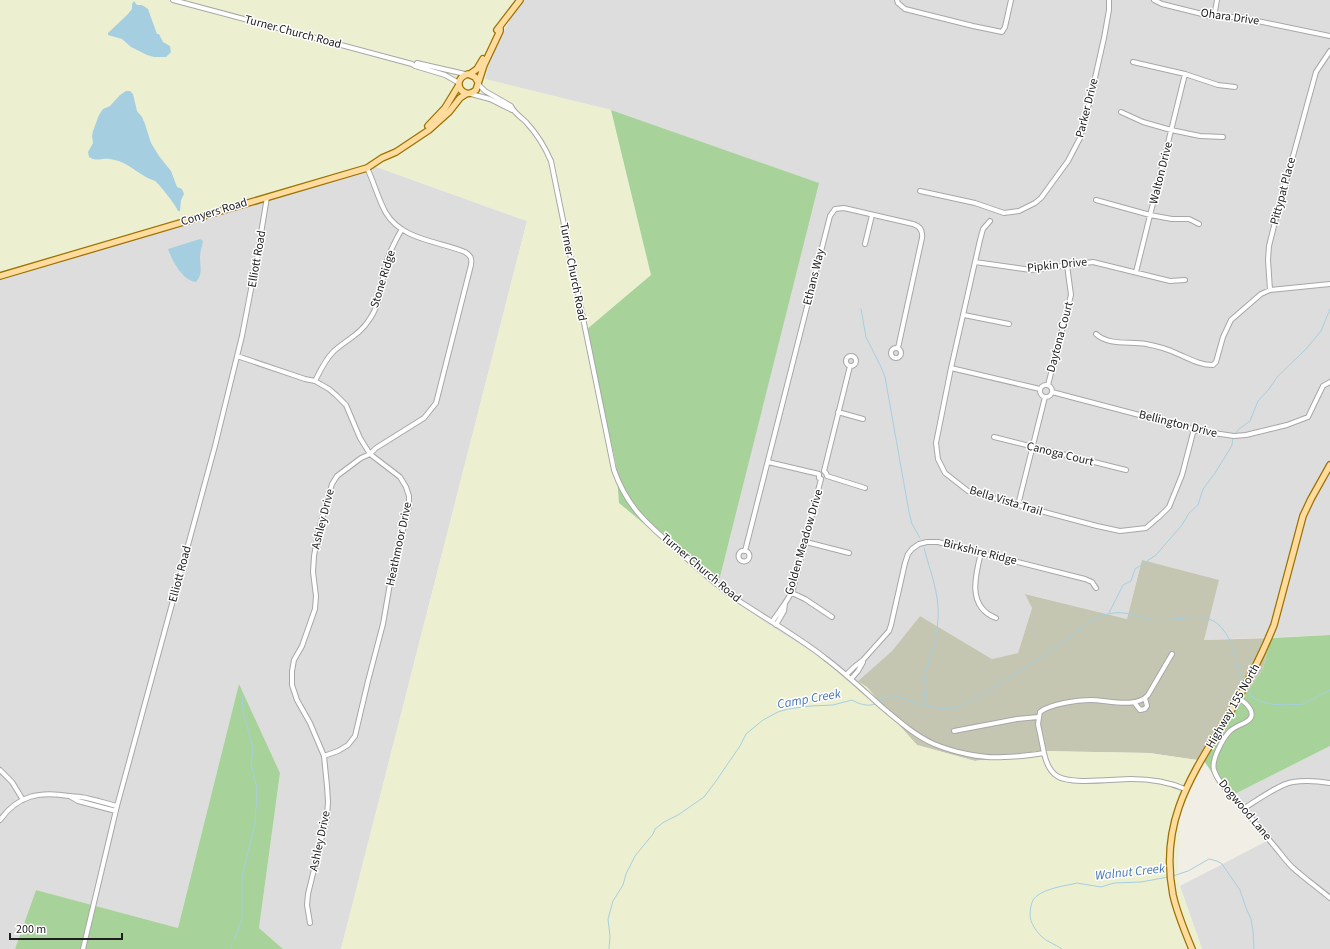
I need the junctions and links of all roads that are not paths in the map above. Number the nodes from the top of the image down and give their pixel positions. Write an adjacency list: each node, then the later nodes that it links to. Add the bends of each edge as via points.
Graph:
1 (173, 0): 13 (street, Turner Church Road)
2 (520, 0): 9 (main road)
3 (897, 0): 4 (street, via 905,8 1002,32)
4 (1011, 0)
5 (1109, 0): 26 (street, Parker Drive, via 1110,10 1080,138 1068,161 1041,198 1019,211 1004,213)
6 (1154, 0): 8 (street, Ohara Drive)
7 (1216, 0): 8 (street)
8 (1214, 17): 10 (street, Ohara Drive, via 1238,17)
9 (500, 28): 14 (main road, via 479,66); 16 (main road)
10 (1330, 36)
11 (1330, 51): 41 (street, Pittypat Place, via 1316,72 1309,94 1269,246)
12 (1132, 62): 15 (street)
13 (412, 64): 14 (street, Turner Church Road); 17 (street, Turner Church Road, via 445,75)
14 (468, 74): 16 (main road, via 475,76); 17 (main road, via 462,77)
15 (1185, 74): 18 (street, via 1218,85); 22 (street, Walton Drive)
16 (478, 83): 19 (main road, via 476,90); 20 (street, Turner Church Road, via 485,91 508,104)
17 (459, 84): 19 (main road, via 461,91); 23 (main road, Conyers Road, via 446,108)
18 (1235, 87)
19 (468, 94): 20 (street, Turner Church Road, via 490,99); 23 (main road, Conyers Road, via 460,98 442,119)
20 (512, 110): 79 (street, Turner Church Road, via 537,135 550,161 618,482 634,509 671,545 717,585)
21 (1121, 112): 22 (street, via 1143,122)
22 (1172, 130): 24 (street, via 1200,136); 30 (street, Walton Drive)
23 (422, 134): 25 (main road, Conyers Road)
24 (1223, 137)
25 (367, 168): 27 (main road, Conyers Road); 33 (street, Ashley Drive, via 386,213)
26 (920, 191)
27 (267, 196): 38 (main road, Conyers Road); 46 (street, Elliott Road, via 258,258)
28 (1096, 200): 30 (street)
29 (872, 215): 34 (street); 45 (street, Ethans Way, via 915,225 922,233); 61 (street, Ethans Way, via 842,208 835,209 830,214)
30 (1150, 215): 32 (street, via 1190,219); 37 (street, Walton Drive)
31 (990, 221): 35 (street, Bella Vista Trail, via 983,229)
32 (1199, 224)
33 (402, 229): 49 (street, Stone Ridge, via 385,266 370,320 362,330 332,352); 60 (street, Ashley Drive, via 422,239 465,252 472,259 436,403 424,418)
34 (865, 244)
35 (975, 262): 36 (street, Pipkin Drive, via 1031,270); 42 (street, Bella Vista Trail)
36 (1067, 265): 37 (street, Pipkin Drive, via 1093,262); 51 (street, Daytona Court, via 1071,295)
37 (1136, 272): 39 (street, Pipkin Drive, via 1170,281)
38 (0, 276)
39 (1185, 280)
40 (1330, 284): 41 (street)
41 (1270, 290): 44 (street, via 1260,294 1231,320 1226,327 1213,365 1206,365 1167,349 1101,339)
42 (964, 315): 43 (street); 48 (street, Bella Vista Trail)
43 (1009, 324)
44 (1096, 334)
45 (898, 348)
46 (237, 356): 49 (street, Heathmoor Drive); 96 (street, Elliott Road)
47 (850, 366): 55 (street)
48 (951, 368): 52 (street); 69 (street, Bella Vista Trail, via 936,444 938,459 945,473 968,491)
49 (315, 381): 60 (street, Heathmoor Drive, via 338,396 346,405)
50 (1330, 382): 57 (street, Bellington Drive, via 1323,386 1308,417 1302,420 1234,436)
51 (1048, 385): 52 (street); 53 (street)
52 (1040, 389): 54 (street, via 1040,394)
53 (1052, 392): 54 (street, via 1050,396); 57 (street, Bellington Drive)
54 (1045, 397): 59 (street)
55 (838, 412): 56 (street); 64 (street)
56 (863, 419)
57 (1194, 429): 69 (street, Bella Vista Trail, via 1182,475 1169,507 1146,528 1120,531)
58 (994, 437): 59 (street, Canoga Court)
59 (1032, 447): 63 (street, Canoga Court); 69 (street)
60 (370, 454): 91 (street, Ashley Drive, via 337,476 332,484 314,556 315,609 292,671 292,685 297,700); 91 (street, Heathmoor Drive, via 400,477 408,492 409,507 355,736 348,745)
61 (768, 462): 65 (street); 71 (street, Ethans Way)
62 (1330, 465): 86 (main road, Highway 155 North, via 1303,516 1274,625)
63 (1126, 470)
64 (824, 471): 65 (street); 66 (street)
65 (819, 474): 67 (street)
66 (826, 476): 67 (street, via 825,479); 68 (street)
67 (821, 479): 70 (street, Golden Meadow Drive)
68 (865, 488)
69 (1018, 505)
70 (806, 542): 72 (street); 75 (street, Golden Meadow Drive)
71 (745, 551)
72 (849, 553)
73 (981, 553): 74 (street, Birkshire Ridge, via 1085,579 1092,582); 78 (street, via 975,579 978,601 985,613); 82 (street, Birkshire Ridge, via 932,541 919,544 912,549 906,561 890,629)
74 (1096, 588)
75 (792, 593): 76 (street, Golden Meadow Drive); 77 (street)
76 (785, 604): 79 (street, Golden Meadow Drive); 80 (street, Golden Meadow Drive)
77 (832, 616)
78 (996, 618)
79 (772, 622): 80 (street, Turner Church Road)
80 (776, 625): 83 (street, Turner Church Road, via 813,648)
81 (1172, 654): 85 (street)
82 (863, 660): 83 (street, Birkshire Ridge); 84 (street, Birkshire Ridge, via 858,671)
83 (846, 675): 84 (street, Turner Church Road)
84 (850, 679): 90 (street, Turner Church Road, via 915,734 934,744 993,757)
85 (1145, 698): 87 (street); 87 (street, via 1145,709 1140,710)
86 (1238, 698): 94 (main road, Highway 155 North); 97 (street, Dogwood Lane, via 1249,705 1252,711 1250,719 1230,731 1213,760 1213,767 1216,775)
87 (1134, 702): 88 (street, via 1076,702 1049,707 1040,712)
88 (1038, 717): 89 (street); 90 (street)
89 (954, 731)
90 (1044, 753): 94 (street, via 1053,773 1064,779 1146,780 1165,782)
91 (324, 756): 100 (street, Ashley Drive, via 327,816 308,894)
92 (0, 770): 95 (street, via 12,782)
93 (1330, 783): 97 (street, via 1308,780 1291,782)
94 (1185, 789): 102 (main road, Highway 155 North, via 1173,828 1170,868 1174,896)
95 (22, 800): 96 (street, via 45,794 58,794); 98 (street, via 9,809)
96 (117, 809): 101 (street, Elliott Road)
97 (1243, 809): 99 (street, Dogwood Lane, via 1291,866)
98 (0, 820)
99 (1330, 898)
100 (310, 923)
101 (82, 949)
102 (1192, 949)

